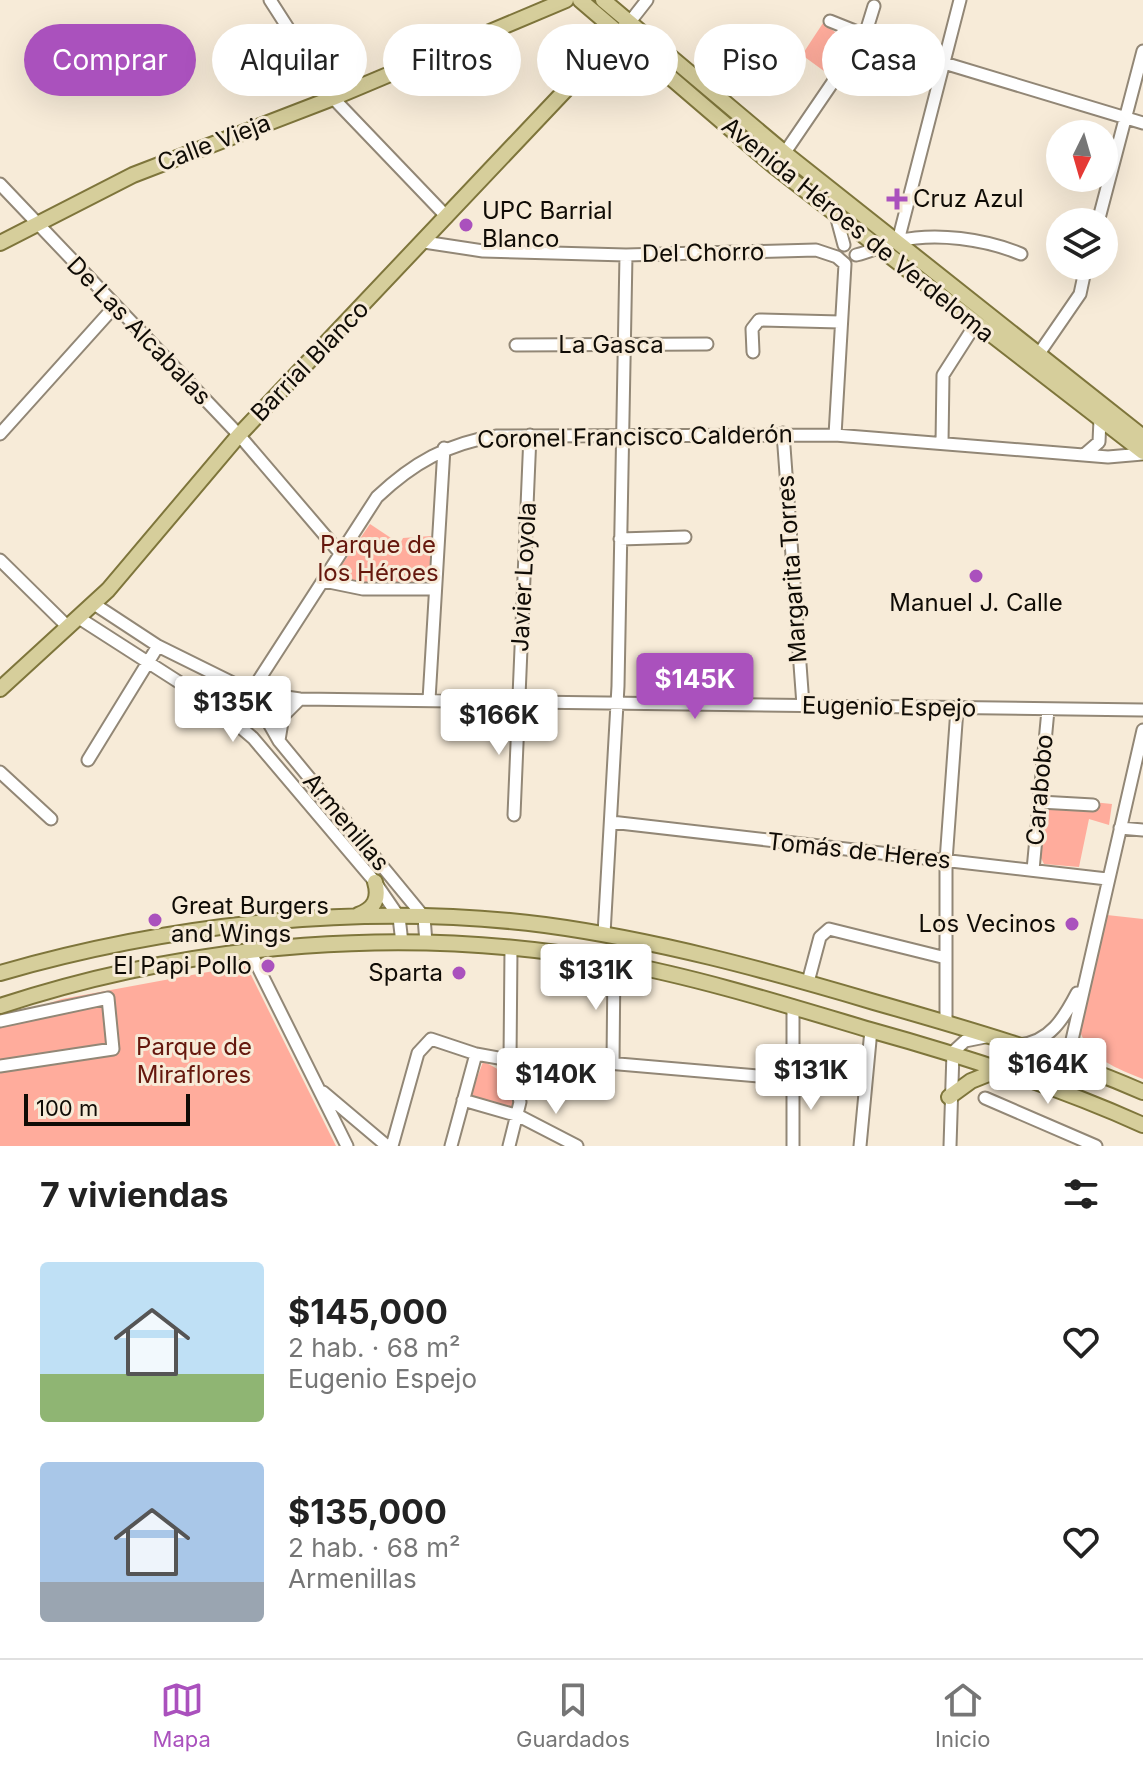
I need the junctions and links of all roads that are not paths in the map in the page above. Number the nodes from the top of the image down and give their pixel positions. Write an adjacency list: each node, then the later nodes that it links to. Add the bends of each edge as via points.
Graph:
1 (270, 0): 22 (street)
2 (566, 0): 22 (main road, Calle Vieja)
3 (580, 0): 9 (main road, Avenida Héroes de Verdeloma)
4 (603, 0): 10 (main road, Avenida Héroes de Verdeloma)
5 (647, 0): 11 (street)
6 (960, 0): 15 (street)
7 (874, 6): 13 (street)
8 (830, 21): 12 (street)
9 (618, 24)
10 (621, 24)
11 (627, 24)
12 (838, 24)
13 (868, 24)
14 (1143, 51): 23 (street)
15 (945, 59)
16 (945, 63): 23 (street)
17 (678, 70): 25 (main road, Avenida Héroes de Verdeloma)
18 (678, 78): 26 (main road, Avenida Héroes de Verdeloma)
19 (560, 96): 30 (main road, Barrial Blanco)
20 (825, 96): 25 (street)
21 (935, 96): 32 (street)
22 (333, 98): 30 (street); 31 (main road, Calle Vieja, via 133,175)
23 (1125, 118): 24 (street); 28 (street)
24 (1143, 123)
25 (786, 154): 26 (street); 32 (main road, Avenida Héroes de Verdeloma)
26 (775, 167): 29 (main road, Avenida Héroes de Verdeloma)
27 (0, 184): 31 (street, De Las Alcabalas)
28 (1102, 208)
29 (836, 215): 35 (street); 36 (main road, Avenida Héroes de Verdeloma)
30 (447, 217): 33 (main road, Barrial Blanco)
31 (35, 222): 34 (main road, Calle Vieja); 42 (street, De Las Alcabalas)
32 (898, 241): 36 (street); 37 (street, via 993,242); 49 (main road, Avenida Héroes de Verdeloma)
33 (424, 242): 38 (street, Del Chorro, via 483,251); 53 (main road, Barrial Blanco)
34 (0, 243)
35 (844, 245): 39 (street, via 853,247); 40 (street, via 838,251)
36 (880, 249): 39 (street); 44 (main road, Avenida Héroes de Verdeloma)
37 (1021, 254)
38 (626, 255): 40 (street, Del Chorro, via 816,250); 47 (street)
39 (856, 255): 40 (street, via 852,263)
40 (841, 260): 43 (street)
41 (1083, 280): 49 (street, via 1080,294)
42 (115, 306): 52 (street); 53 (street, De Las Alcabalas)
43 (840, 322): 48 (street, via 759,320 752,329); 56 (street)
44 (975, 325): 50 (main road, Avenida Héroes de Verdeloma); 58 (street, via 943,375)
45 (707, 344): 47 (street, La Gasca)
46 (516, 345): 47 (street, La Gasca)
47 (623, 345): 55 (street)
48 (753, 352)
49 (1038, 355): 57 (main road, Avenida Héroes de Verdeloma)
50 (1100, 419): 60 (main road, Avenida Héroes de Verdeloma); 61 (street, via 1099,442)
51 (783, 433): 55 (street, Coronel Francisco Calderón); 56 (street, Coronel Francisco Calderón); 79 (street, Margarita Torres)
52 (0, 434)
53 (239, 435): 64 (street, De Las Alcabalas); 68 (main road, Barrial Blanco)
54 (530, 435): 55 (street, Coronel Francisco Calderón); 59 (street, Coronel Francisco Calderón, via 469,440); 76 (street, Javier Loyola)
55 (622, 435): 63 (street)
56 (835, 435): 58 (street, Coronel Francisco Calderón)
57 (1143, 437)
58 (942, 443): 61 (street, Coronel Francisco Calderón)
59 (444, 448): 64 (street, Coronel Francisco Calderón, via 404,471 377,497); 67 (street)
60 (1143, 453): 61 (street, Coronel Francisco Calderón)
61 (1083, 455)
62 (685, 537): 63 (street)
63 (620, 539): 77 (street)
64 (340, 553): 66 (street, Coronel Francisco Calderón)
65 (0, 560): 69 (street, Armenillas)
66 (324, 581): 67 (street, via 363,589); 73 (street, Coronel Francisco Calderón)
67 (435, 589): 75 (street)
68 (94, 604): 69 (main road, Barrial Blanco); 70 (street)
69 (73, 622): 71 (street, Armenillas); 72 (main road, Barrial Blanco)
70 (158, 646): 71 (street); 73 (street)
71 (149, 662): 78 (street, Armenillas); 85 (street)
72 (0, 689)
73 (251, 692): 74 (street, Eugenio Espejo); 78 (street); 84 (street, Armenillas)
74 (300, 699): 75 (street, Eugenio Espejo); 84 (street, via 283,716)
75 (429, 700): 76 (street, Eugenio Espejo)
76 (518, 701): 77 (street, Eugenio Espejo); 89 (street, Javier Loyola)
77 (616, 703): 79 (street, Eugenio Espejo); 91 (street)
78 (213, 704): 97 (street, Armenillas, via 253,738)
79 (803, 705): 80 (street, Eugenio Espejo)
80 (957, 709): 81 (street, Eugenio Espejo); 94 (street)
81 (1048, 710): 82 (street, Eugenio Espejo); 87 (street, Carabobo)
82 (1143, 710)
83 (1143, 730): 92 (street)
84 (279, 741): 100 (street, Armenillas)
85 (88, 760)
86 (0, 772): 90 (street)
87 (1040, 802): 88 (street); 95 (street, Carabobo)
88 (1093, 805)
89 (514, 815)
90 (51, 819)
91 (611, 822): 94 (street, Tomás de Heres); 101 (street)
92 (1120, 828): 93 (street); 96 (street)
93 (1143, 830)
94 (946, 861): 95 (street, Tomás de Heres); 106 (street)
95 (1033, 870): 96 (street, Tomás de Heres)
96 (1107, 879): 109 (street)
97 (375, 882): 98 (main road, via 376,903); 99 (street, Armenillas)
98 (353, 917): 99 (main road); 108 (main road, via 156,938)
99 (399, 917): 100 (main road); 102 (street, Armenillas)
100 (424, 917): 101 (main road); 103 (street)
101 (604, 934): 110 (main road)
102 (402, 943): 103 (main road); 104 (main road)
103 (426, 943): 105 (main road)
104 (249, 949): 111 (main road, via 52,989); 127 (street)
105 (511, 949): 107 (main road); 121 (street)
106 (946, 958): 110 (street, via 829,929 820,937); 114 (street)
107 (614, 962): 112 (main road); 123 (street)
108 (0, 973)
109 (1083, 981): 117 (street, via 1056,1026 1037,1042); 122 (street)
110 (808, 982): 114 (main road)
111 (0, 1006)
112 (793, 1006): 115 (main road); 126 (street)
113 (0, 1021): 124 (street, via 108,998 113,1049)
114 (946, 1023): 116 (main road)
115 (871, 1030): 118 (main road); 141 (street)
116 (990, 1036): 117 (main road); 118 (street, via 965,1041)
117 (1019, 1045): 122 (main road)
118 (953, 1052): 125 (main road); 130 (street)
119 (476, 1054): 121 (street); 132 (street); 136 (street, via 431,1039 418,1053)
120 (526, 1056): 123 (street)
121 (510, 1060): 133 (street, via 518,1082)
122 (1067, 1060): 128 (street); 129 (main road)
123 (613, 1063): 126 (street)
124 (0, 1066)
125 (1001, 1069): 128 (main road); 130 (main road)
126 (793, 1079): 140 (street)
127 (319, 1088): 135 (street); 136 (street)
128 (1061, 1088): 134 (main road)
129 (1143, 1092)
130 (949, 1097): 142 (street)
131 (985, 1098): 143 (street)
132 (463, 1100): 133 (street); 137 (street)
133 (519, 1116): 138 (street); 139 (street)
134 (1143, 1125)
135 (347, 1146)
136 (389, 1146)
137 (451, 1146)
138 (509, 1146)
139 (577, 1146)
140 (793, 1146)
141 (860, 1146)
142 (950, 1146)
143 (1096, 1146)

